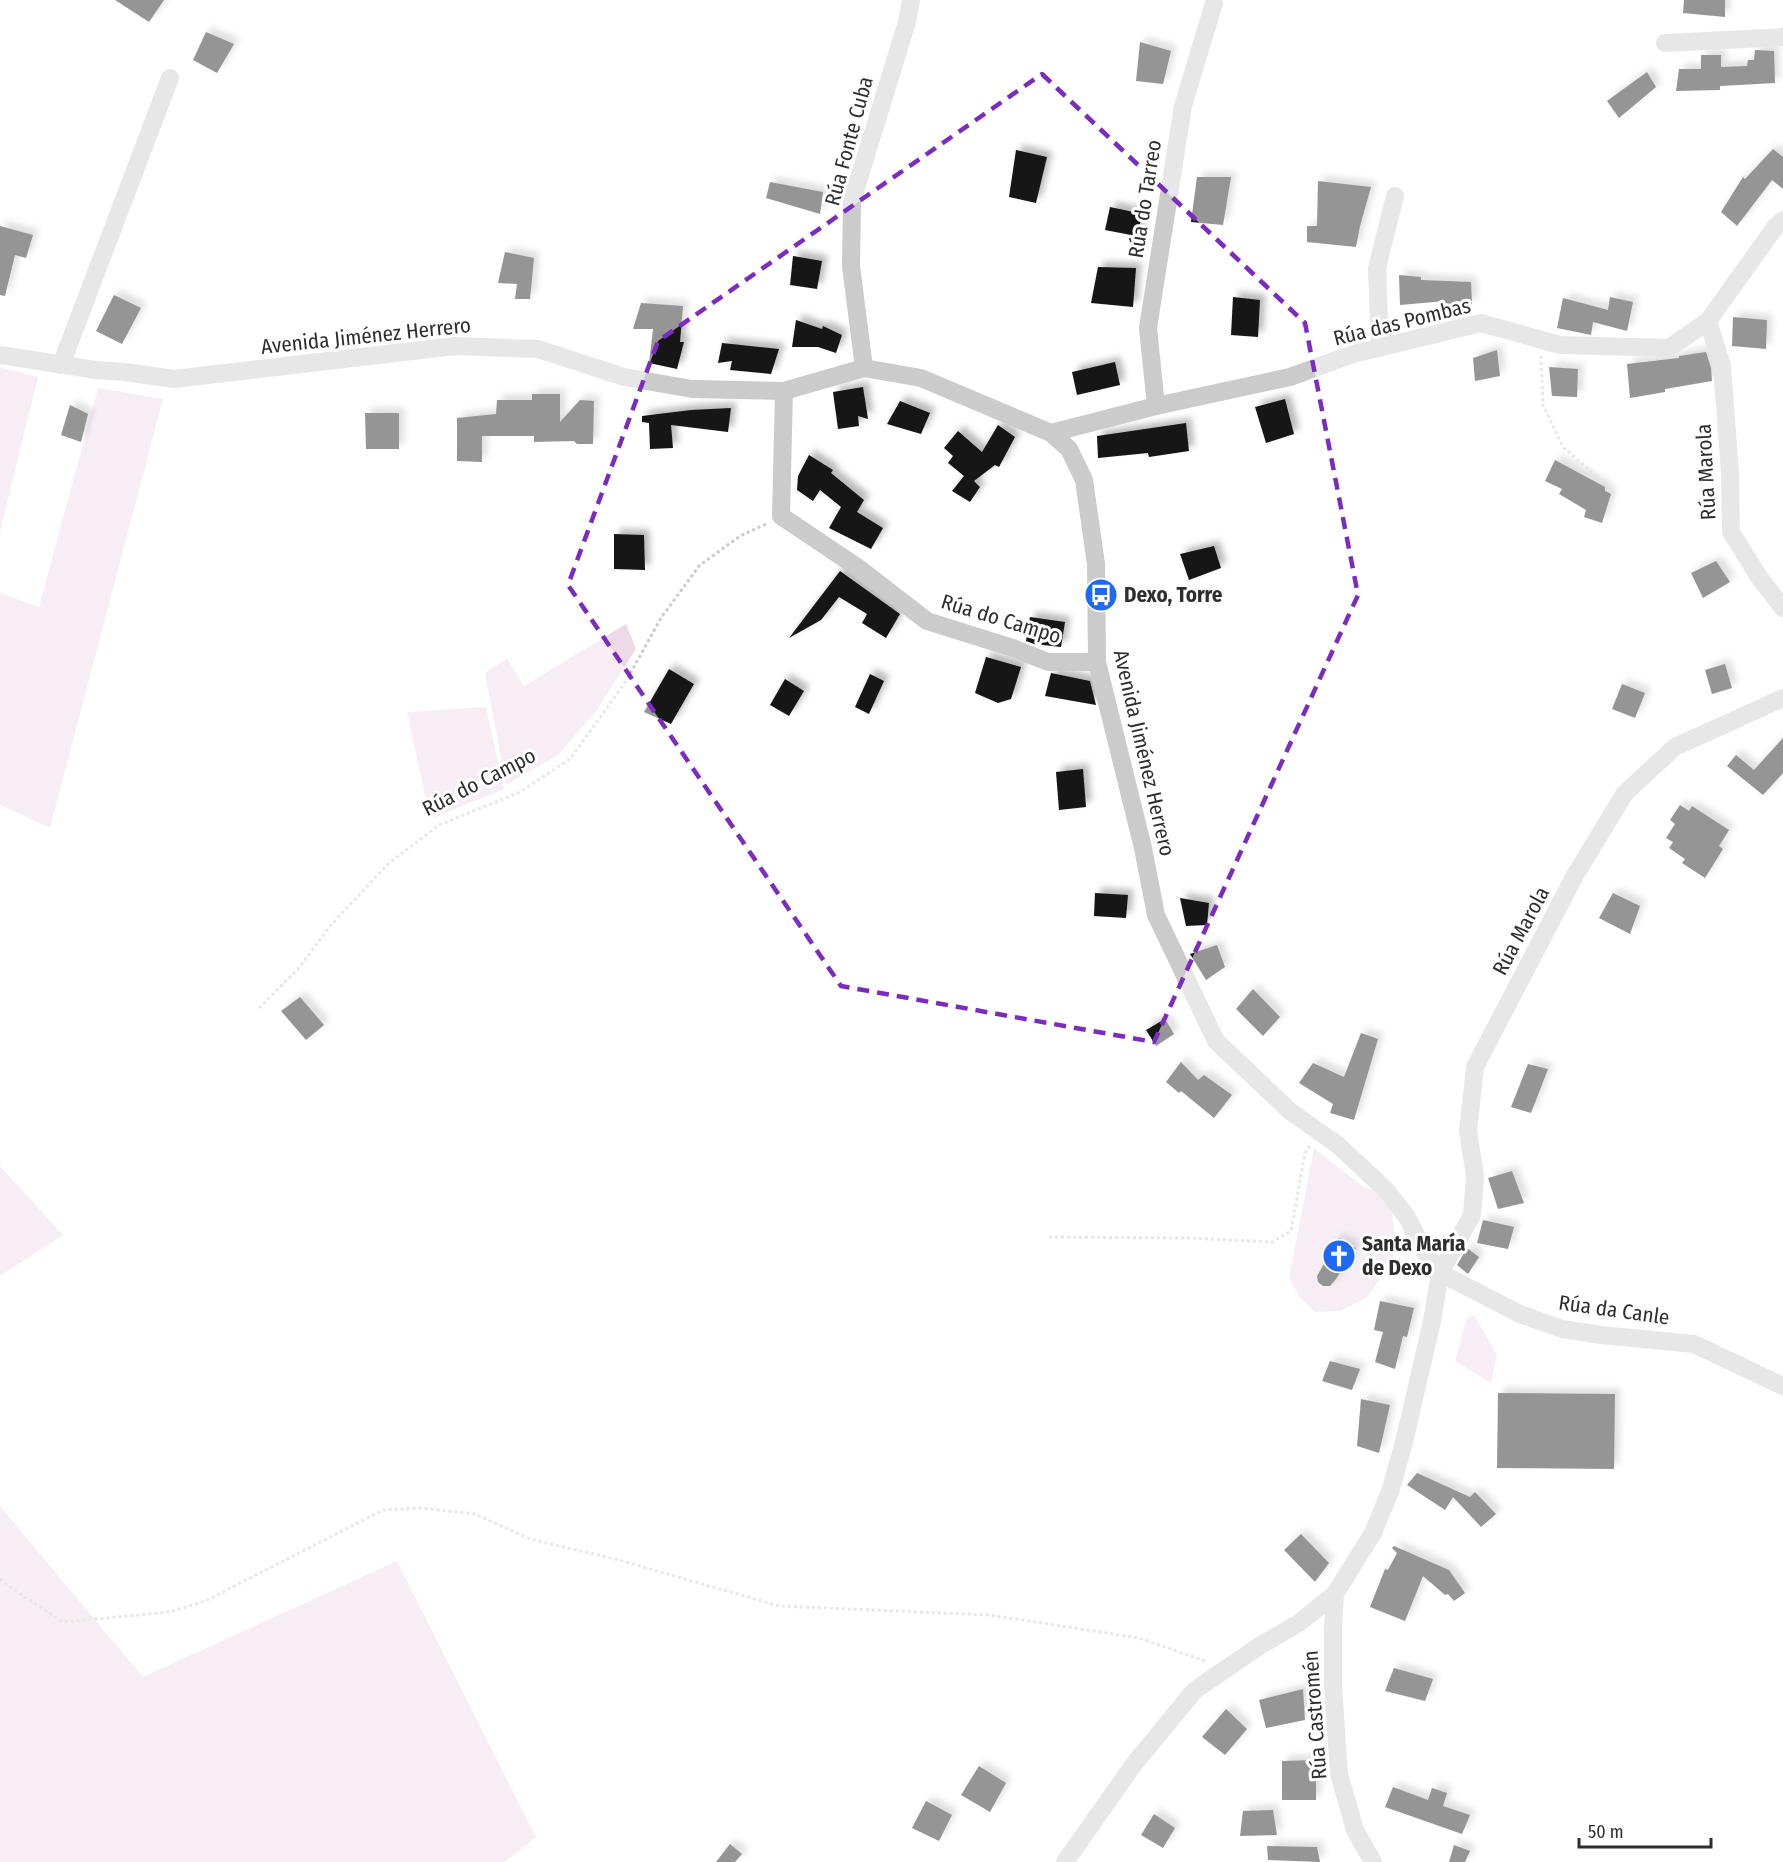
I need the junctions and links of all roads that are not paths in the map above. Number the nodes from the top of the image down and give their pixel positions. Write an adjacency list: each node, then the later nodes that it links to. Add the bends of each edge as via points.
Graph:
1 (911, 0): 12 (street, Rúa Fonte Cuba, via 852,201 851,266)
2 (1214, 3): 14 (street, Rúa do Tarreo, via 1183,106 1148,328)
3 (1783, 37): 4 (street)
4 (1665, 43)
5 (170, 78): 11 (street)
6 (1395, 196): 9 (street, via 1377,268)
7 (1783, 220): 8 (street, Rúa das Pombas)
8 (1708, 321): 9 (street, Rúa das Pombas, via 1669,348 1560,345 1481,323); 16 (street, Rúa Marola, via 1722,366 1731,532)
9 (1380, 347): 14 (street, Rúa das Pombas, via 1290,377)
10 (0, 355): 11 (street, Avenida Jiménez Herrero)
11 (61, 365): 13 (street, Avenida Jiménez Herrero, via 174,379 455,346 526,348 624,376 692,389)
12 (864, 368): 13 (street, Avenida Jiménez Herrero); 15 (street, Avenida Jiménez Herrero, via 921,378)
13 (784, 391): 17 (street, Rúa do Campo, via 781,516 927,621 1048,662)
14 (1156, 406): 15 (street, Rúa das Pombas)
15 (1051, 433): 17 (street, Avenida Jiménez Herrero, via 1069,449 1083,480 1096,564)
16 (1783, 608)
17 (1096, 662): 19 (street, Avenida Jiménez Herrero, via 1156,915 1216,1041 1291,1112 1338,1145 1386,1190)
18 (1783, 698): 19 (street, Rúa Marola, via 1675,747 1625,793 1574,877 1475,1067 1468,1131 1475,1176 1472,1215)
19 (1440, 1273): 20 (street, Rúa da Canle, via 1520,1314 1562,1329 1694,1344); 21 (street, via 1391,1489 1373,1533)
20 (1783, 1386)
21 (1335, 1594): 22 (street, via 1299,1623 1195,1690 1134,1764); 23 (street, Rúa Castromén, via 1333,1685 1340,1774 1354,1830)
22 (1065, 1862)
23 (1373, 1862)

